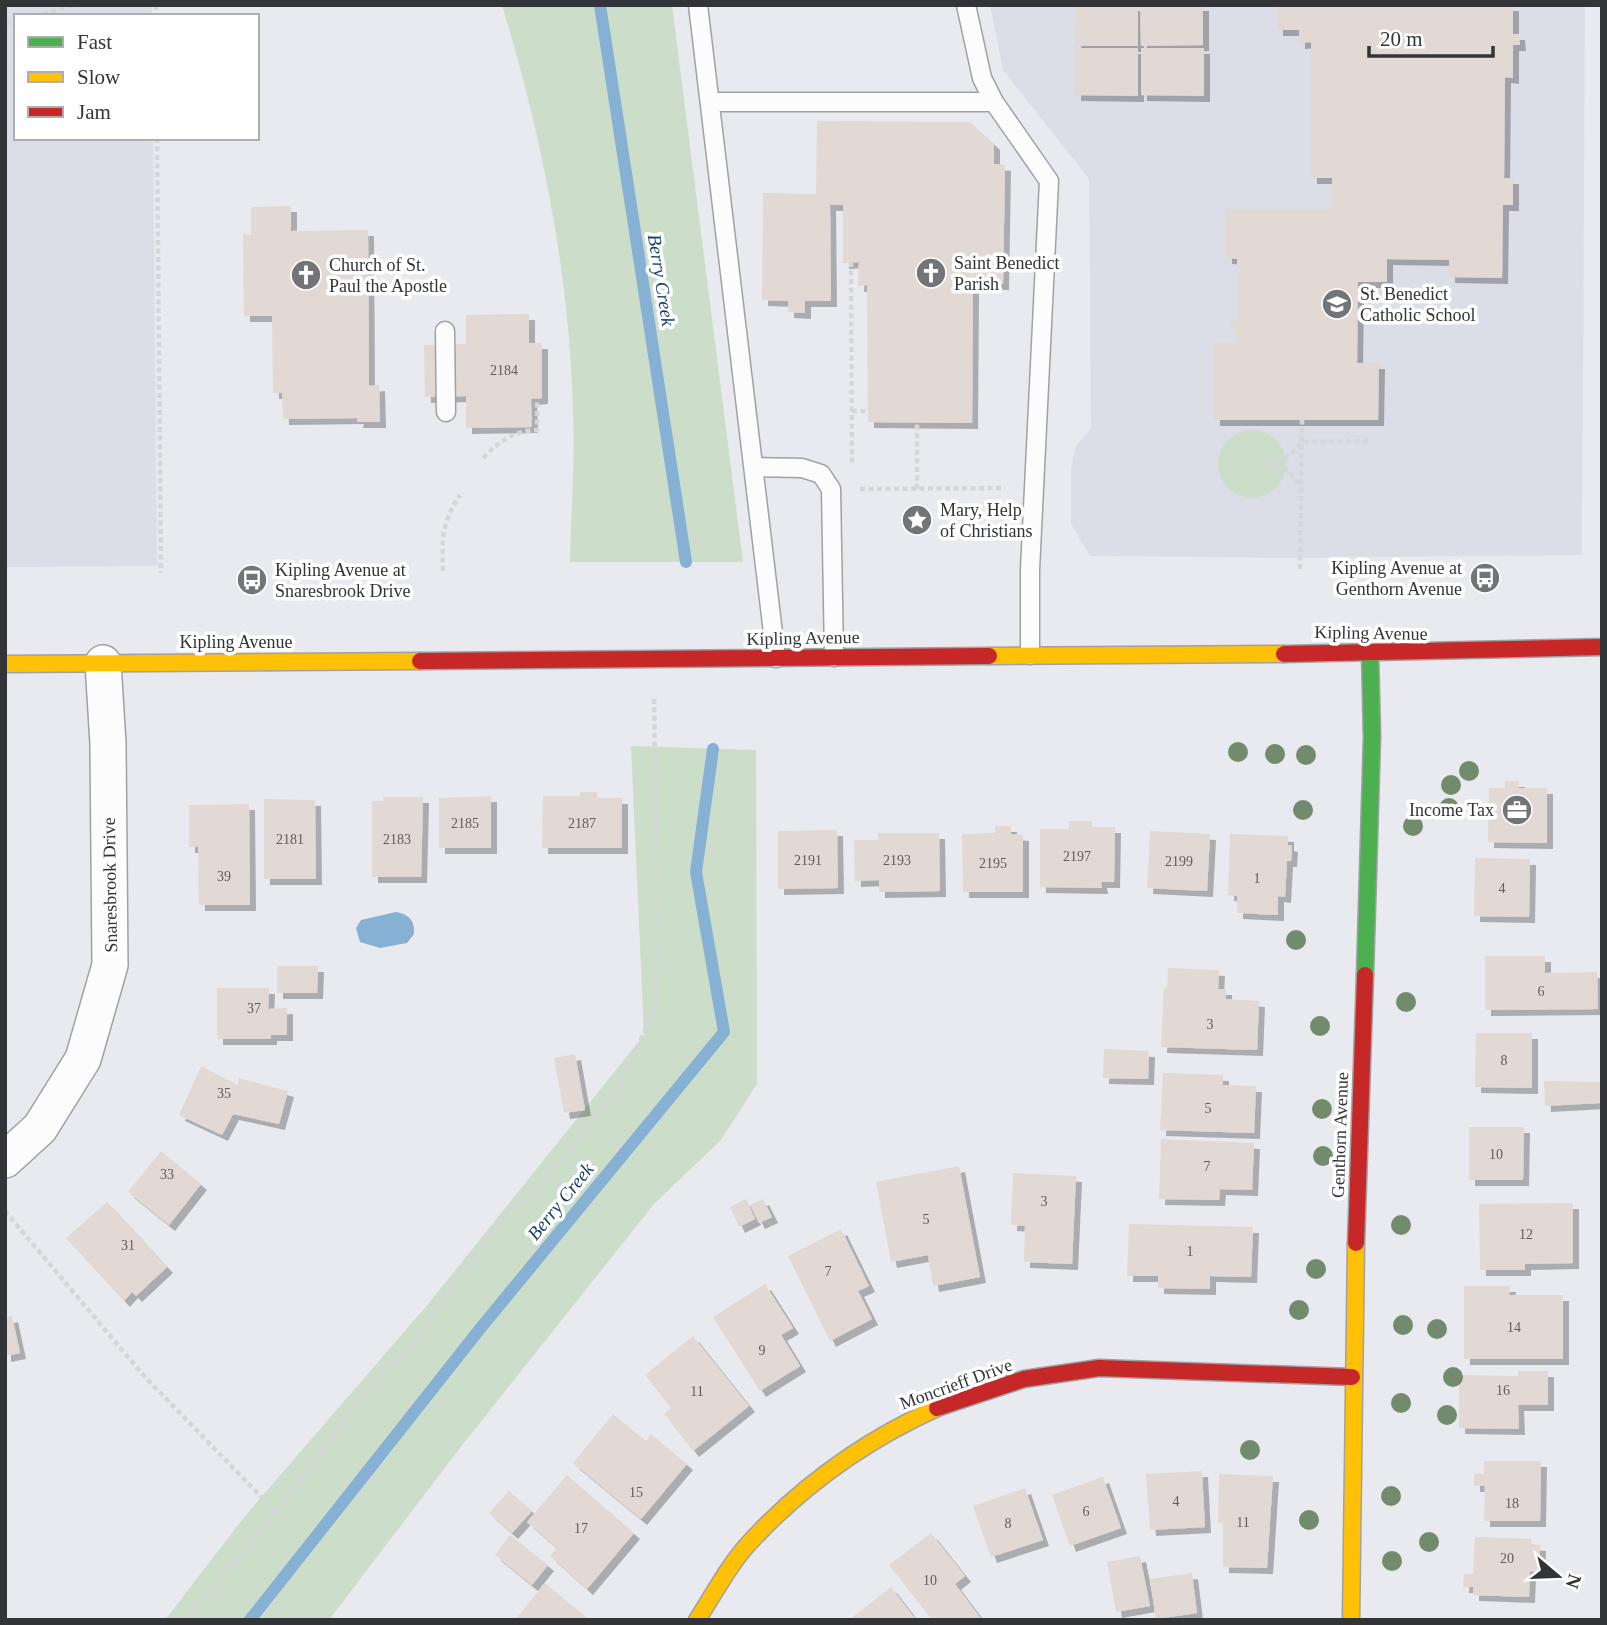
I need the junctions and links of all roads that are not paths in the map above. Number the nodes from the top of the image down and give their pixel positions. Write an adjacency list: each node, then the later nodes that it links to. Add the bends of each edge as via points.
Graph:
1 (698, 5): 3 (lane)
2 (966, 5): 4 (lane, via 982,78)
3 (712, 102): 4 (lane); 7 (lane)
4 (994, 102): 10 (lane, via 1049,181)
5 (445, 331): 6 (lane)
6 (446, 412)
7 (755, 467): 11 (lane, via 811,471 821,474 831,489); 12 (lane)
8 (1602, 648): 9 (street, Kipling Avenue)
9 (1370, 652): 10 (street, Kipling Avenue); 16 (street, Genthorn Avenue, via 1372,737)
10 (1030, 654): 11 (street, Kipling Avenue)
11 (834, 657): 12 (street, Kipling Avenue)
12 (768, 658): 13 (street, Kipling Avenue)
13 (103, 663): 14 (street, Kipling Avenue); 15 (street, Snaresbrook Drive, via 110,965 83,1059 40,1128)
14 (5, 664)
15 (5, 1160)
16 (1352, 1377): 17 (street, Moncrieff Drive, via 1099,1368 1024,1379 952,1402 886,1431 819,1476 750,1542); 18 (street, Genthorn Avenue)
17 (696, 1620)
18 (1351, 1620)

